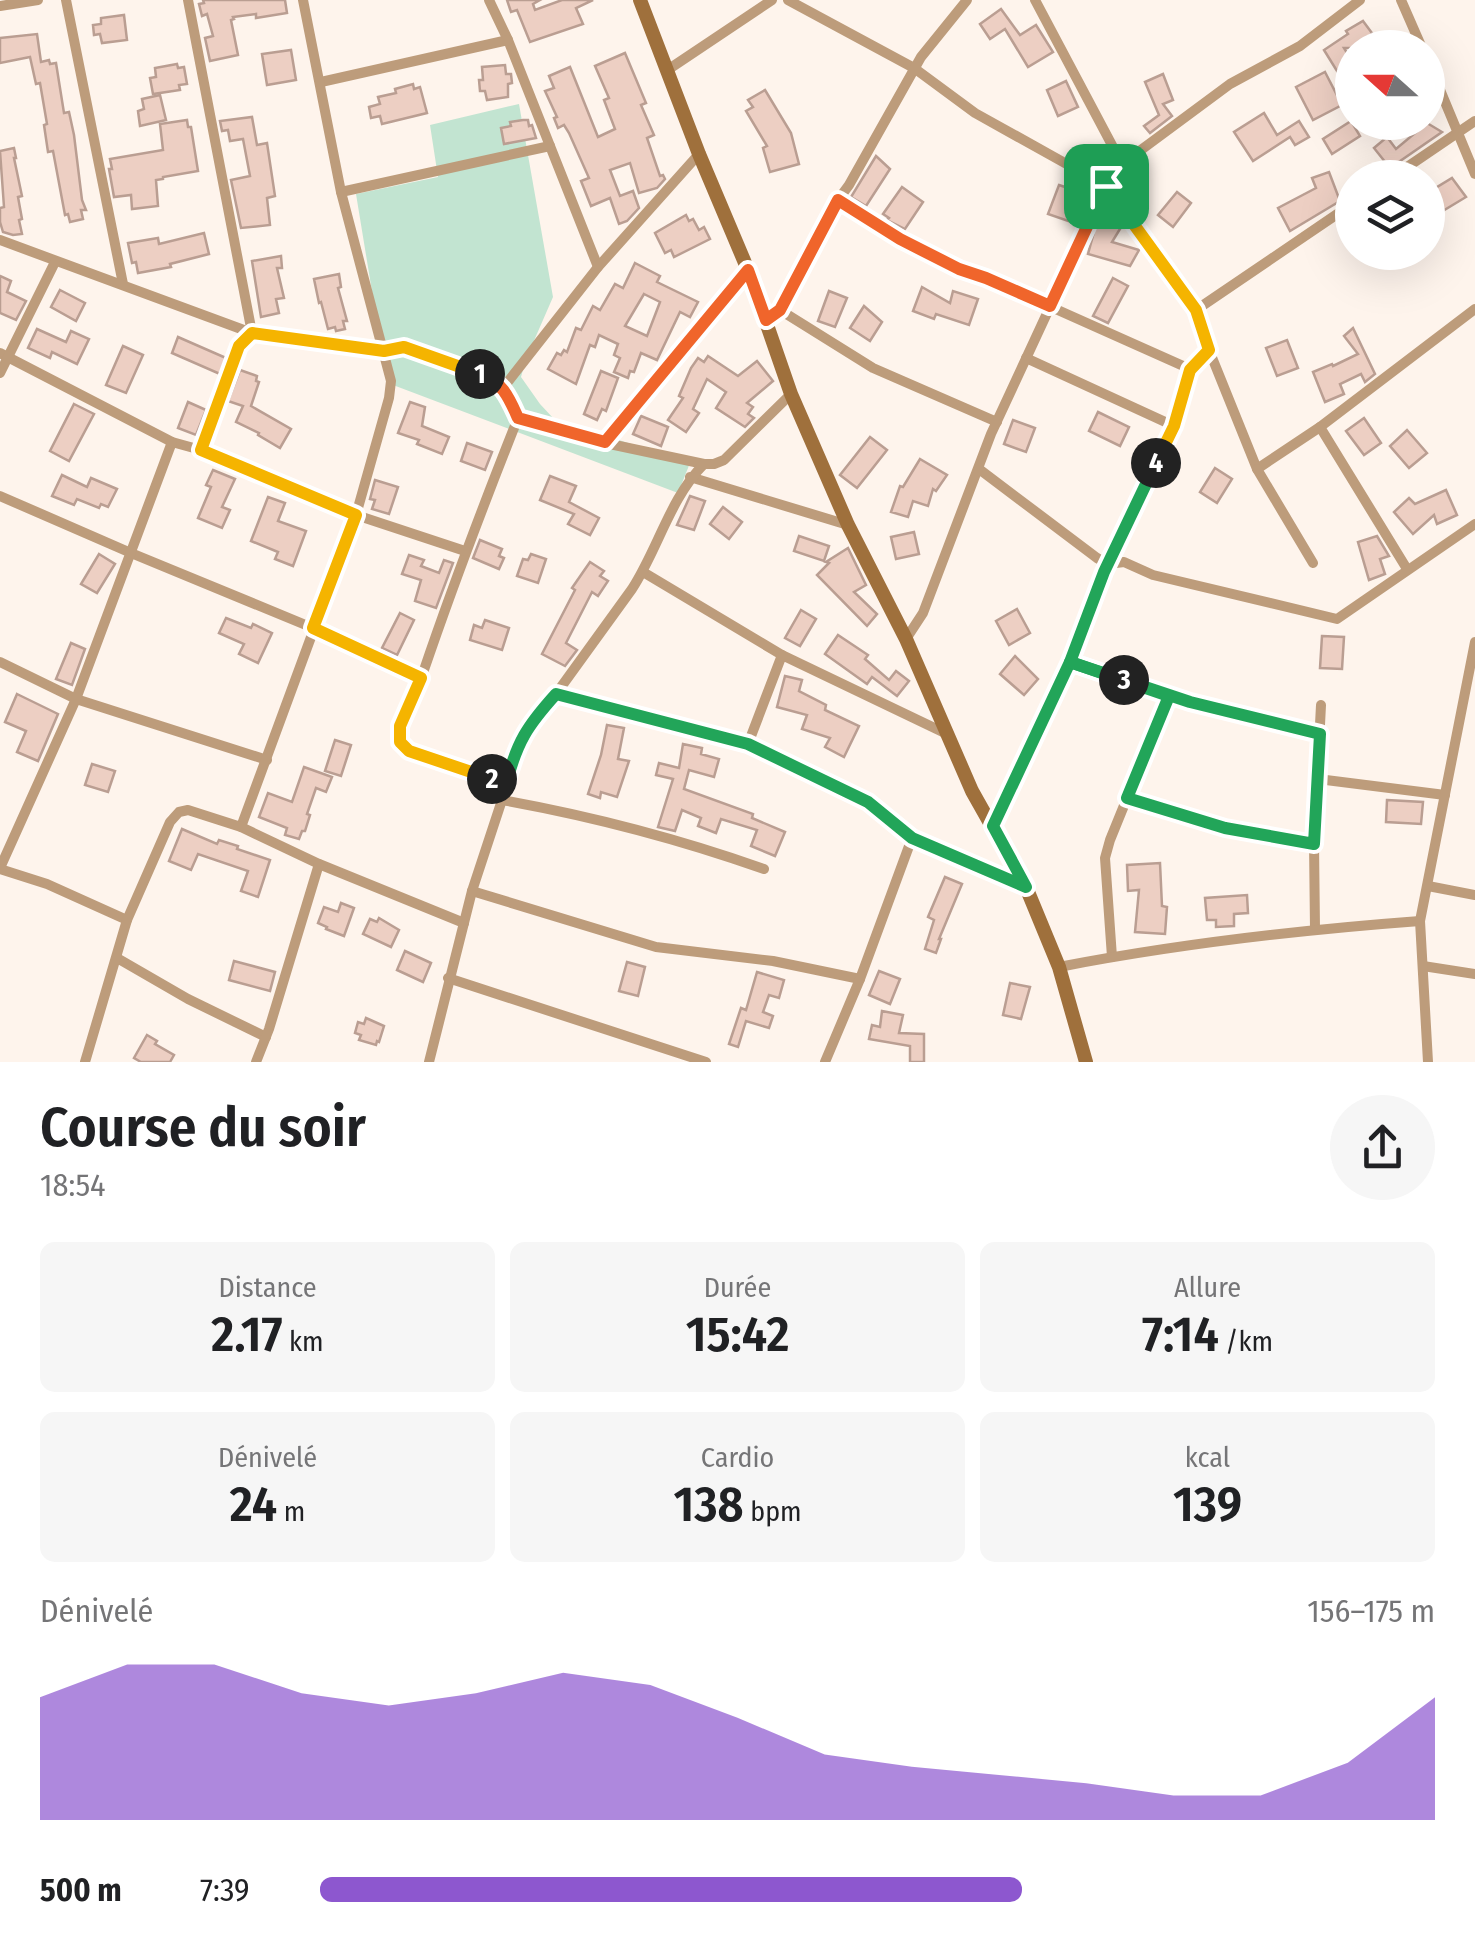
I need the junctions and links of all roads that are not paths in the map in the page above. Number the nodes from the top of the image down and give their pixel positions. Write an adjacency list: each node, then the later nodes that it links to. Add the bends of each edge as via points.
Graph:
1 (38, 0): 13 (street)
2 (66, 0): 35 (street)
3 (188, 0): 41 (street)
4 (303, 0): 18 (street)
5 (489, 0): 15 (street)
6 (640, 0): 17 (street)
7 (772, 0): 17 (street)
8 (788, 0): 16 (street)
9 (967, 0): 16 (street)
10 (1035, 0): 25 (street)
11 (1360, 0): 25 (street)
12 (1401, 0): 14 (street)
13 (0, 6)
14 (1414, 30)
15 (508, 40): 18 (street); 22 (street)
16 (915, 68): 27 (street, via 975,112); 29 (street)
17 (666, 71): 23 (street)
18 (322, 82): 28 (street)
19 (1445, 100): 21 (street)
20 (1475, 121): 21 (street)
21 (1459, 132): 24 (street); 26 (street)
22 (550, 146): 28 (street); 33 (street)
23 (700, 154): 33 (street); 34 (street)
24 (1418, 160)
25 (1122, 164): 27 (street)
26 (1475, 174)
27 (1106, 186): 36 (street); 39 (street)
28 (342, 192): 43 (street)
29 (838, 200): 36 (street, via 959,269); 38 (street)
30 (1335, 216): 39 (street)
31 (0, 240): 32 (street)
32 (55, 262): 35 (street); 44 (street)
33 (598, 267): 48 (street)
34 (748, 270): 40 (street); 55 (street)
35 (123, 284): 41 (street)
36 (1050, 306): 45 (street); 46 (street)
37 (1475, 309): 53 (street)
38 (780, 310): 40 (street); 51 (street, via 873,368)
39 (1196, 310): 42 (street)
40 (766, 320): 49 (street)
41 (252, 333): 43 (street); 56 (street, via 239,346)
42 (1209, 350): 46 (street); 58 (street)
43 (384, 351): 48 (street, via 404,347 492,378); 62 (street, via 389,398)
44 (4, 355): 47 (street); 54 (street)
45 (1026, 358): 51 (street); 52 (street)
46 (1190, 370): 52 (street)
47 (0, 372)
48 (503, 388): 50 (street)
49 (790, 394): 57 (street, via 724,460); 64 (street)
50 (518, 418): 55 (street); 65 (street)
51 (996, 422): 59 (street)
52 (1174, 426): 68 (street)
53 (1320, 427): 58 (street); 69 (street)
54 (172, 442): 56 (street); 66 (street)
55 (605, 442): 57 (street)
56 (201, 450): 62 (street)
57 (704, 464): 60 (street)
58 (1256, 469): 67 (street)
59 (979, 470): 68 (street); 72 (street, via 923,613)
60 (690, 477): 64 (street); 70 (street)
61 (0, 496): 66 (street)
62 (356, 515): 65 (street); 71 (street)
63 (1475, 524): 69 (street)
64 (848, 525): 72 (street)
65 (465, 550): 77 (street)
66 (132, 553): 71 (street); 80 (street)
67 (1313, 563)
68 (1108, 564): 69 (street, via 1124,562 1153,575 1337,619); 76 (street)
69 (1407, 569)
70 (643, 572): 74 (street); 78 (street)
71 (313, 628): 77 (street); 85 (street)
72 (906, 638): 82 (street)
73 (1475, 642): 88 (street)
74 (782, 654): 82 (street); 84 (street)
75 (0, 662): 80 (street)
76 (1070, 662): 79 (street); 91 (street)
77 (421, 678): 87 (street, via 400,742 409,751)
78 (556, 694): 84 (street); 87 (street, via 528,724)
79 (1169, 696): 83 (street); 89 (street)
80 (76, 699): 85 (street); 96 (street)
81 (1322, 706): 83 (street)
82 (948, 734): 91 (street)
83 (1320, 734): 86 (street)
84 (748, 744): 93 (street, via 868,802)
85 (267, 760): 92 (street)
86 (1318, 779): 88 (street); 94 (street)
87 (506, 784): 90 (street)
88 (1445, 795): 98 (street)
89 (1127, 798): 94 (street, via 1225,828); 106 (street, via 1105,858)
90 (502, 800): 97 (street, via 578,814); 100 (street)
91 (993, 826): 99 (street)
92 (241, 827): 95 (street); 102 (street, via 179,812)
93 (912, 838): 99 (street); 112 (street)
94 (1314, 844): 105 (street)
95 (319, 864): 104 (street); 113 (street)
96 (0, 869): 102 (street)
97 (764, 870)
98 (1428, 886): 101 (street); 103 (street)
99 (1026, 887): 109 (street)
100 (472, 891): 104 (street); 112 (street, via 656,947)
101 (1475, 895)
102 (127, 920): 107 (street)
103 (1420, 921): 105 (street); 108 (street)
104 (464, 924): 111 (street)
105 (1315, 928): 106 (street)
106 (1112, 957): 109 (street)
107 (117, 958): 113 (street); 114 (street)
108 (1423, 966): 110 (street); 120 (street)
109 (1059, 967): 119 (street)
110 (1475, 974)
111 (448, 978): 116 (street); 117 (street)
112 (860, 979): 118 (street)
113 (266, 1036): 115 (street)
114 (85, 1062)
115 (256, 1062)
116 (429, 1062)
117 (706, 1062)
118 (826, 1062)
119 (1086, 1062)
120 (1428, 1062)

